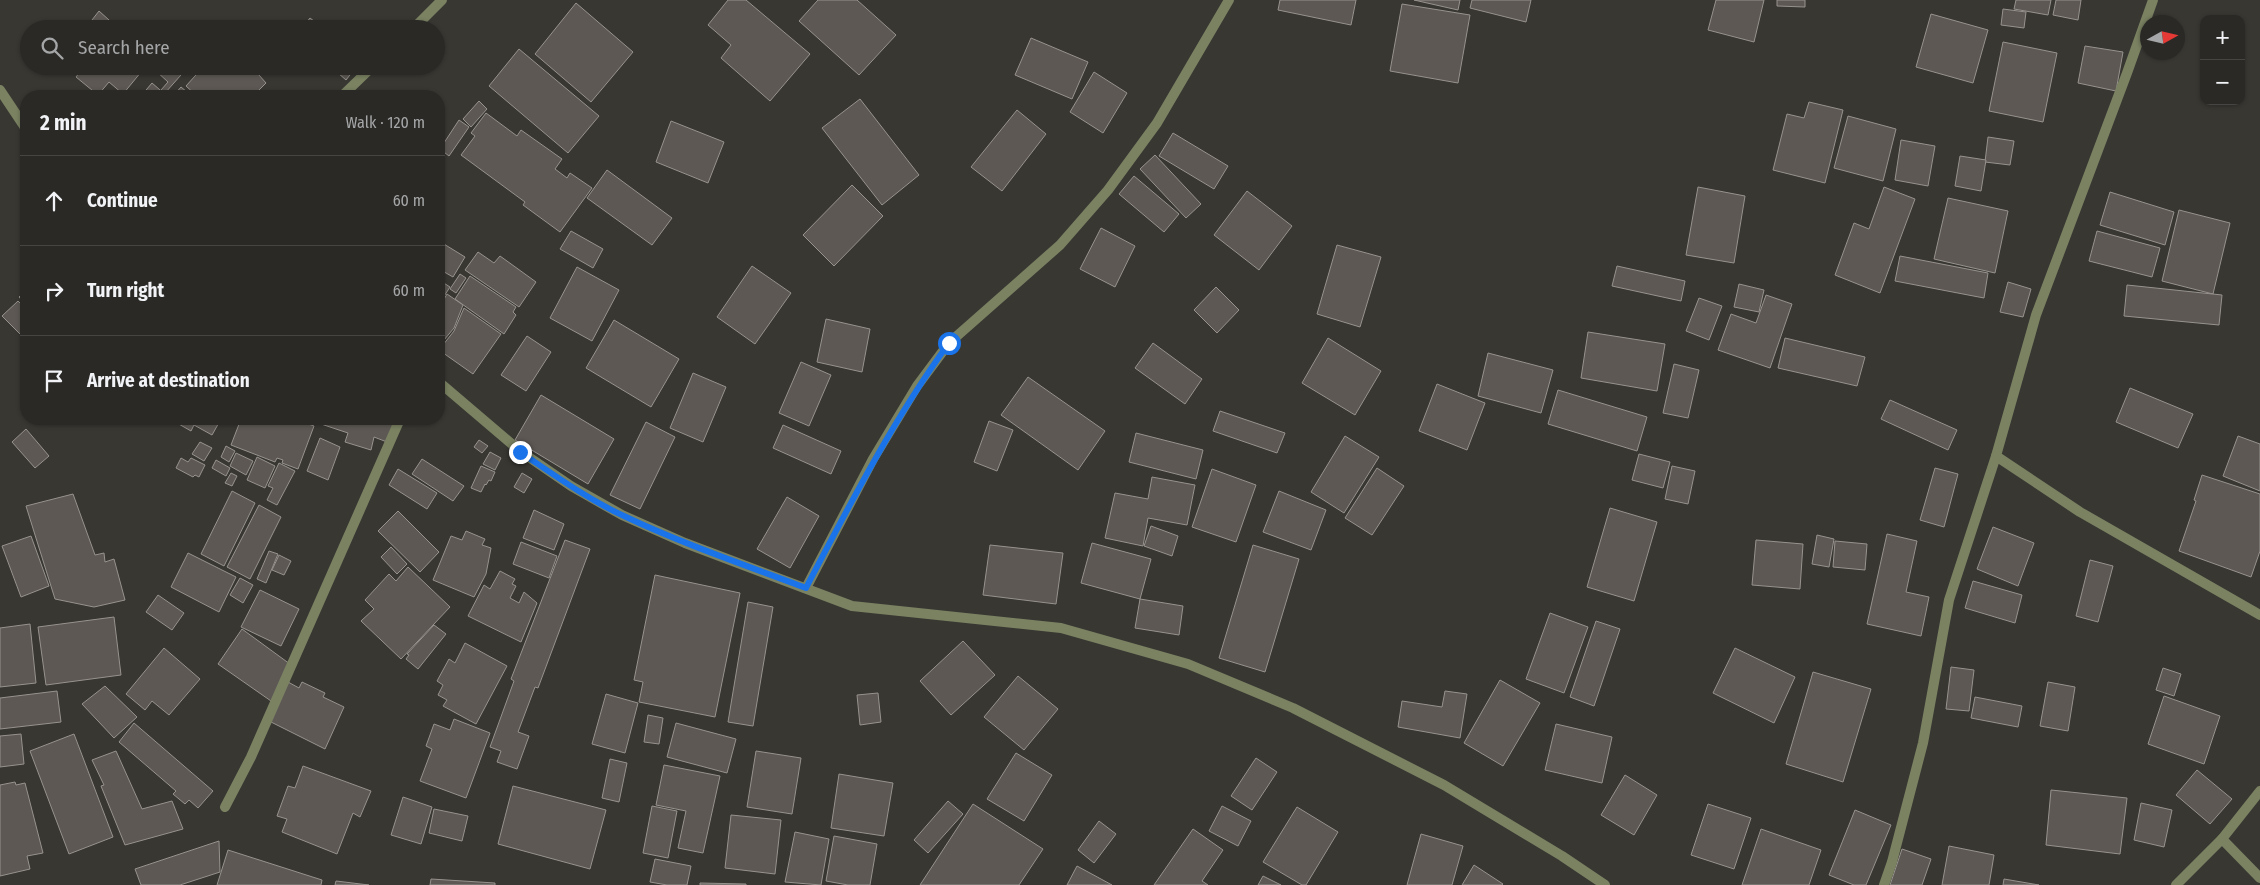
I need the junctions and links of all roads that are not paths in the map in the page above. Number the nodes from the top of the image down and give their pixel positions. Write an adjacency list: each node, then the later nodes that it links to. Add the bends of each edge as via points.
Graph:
1 (442, 0): 4 (street)
2 (1229, 0): 12 (street, via 1157,123 1108,190 1060,245 949,343 918,386 873,459)
3 (2153, 0): 11 (street, via 2036,315)
4 (421, 20)
5 (364, 75): 7 (street)
6 (0, 90): 8 (street)
7 (348, 90)
8 (20, 120)
9 (445, 387): 12 (street, via 520,452 622,516)
10 (397, 425): 15 (street, via 255,748)
11 (1996, 456): 13 (street, via 2080,512); 19 (street, via 1949,600 1923,743)
12 (806, 588): 18 (street, via 852,606 1061,628 1188,664 1293,708 1444,785)
13 (2260, 615)
14 (2260, 791): 16 (street)
15 (225, 807)
16 (2222, 839): 17 (street); 20 (street)
17 (2260, 878)
18 (1605, 885)
19 (1884, 885)
20 (2176, 885)

